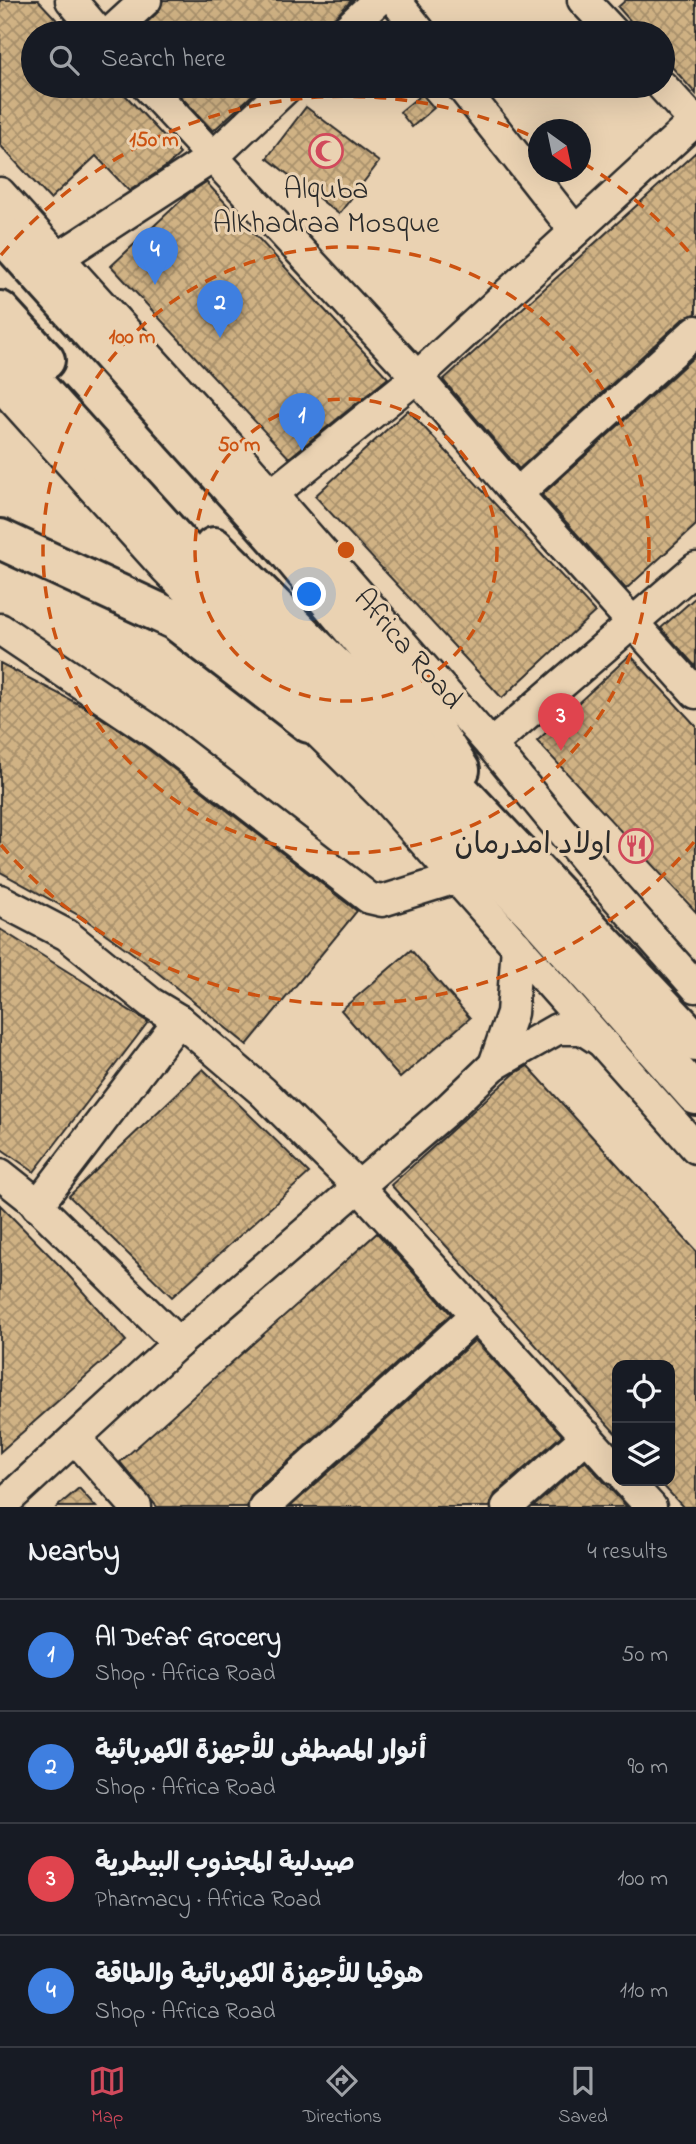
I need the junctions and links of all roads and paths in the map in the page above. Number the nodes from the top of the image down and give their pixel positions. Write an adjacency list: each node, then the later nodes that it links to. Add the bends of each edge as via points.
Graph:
1 (71, 0): 6 (street)
2 (146, 0): 7 (street)
3 (378, 0): 8 (street)
4 (395, 0): 9 (street)
5 (590, 2): 10 (street)
6 (89, 21)
7 (123, 21)
8 (356, 21)
9 (412, 21)
10 (605, 21)
11 (158, 98): 16 (street)
12 (275, 98): 16 (street)
13 (470, 98): 19 (street)
14 (673, 98): 15 (street)
15 (695, 121): 19 (street)
16 (214, 157): 20 (street); 23 (street)
17 (0, 193): 20 (street, Africa Road)
18 (0, 232): 34 (highway, via 364,641 426,717)
19 (575, 232): 23 (street)
20 (58, 258): 26 (street, Africa Road)
21 (4, 327): 34 (highway, Africa Road, via 204,537); 43 (highway, Africa Road, via 243,615 457,831)
22 (696, 331): 25 (street)
23 (417, 377): 25 (street); 26 (street)
24 (0, 385): 32 (street)
25 (517, 494): 29 (street)
26 (271, 495): 33 (street, Africa Road)
27 (0, 539): 32 (highway, via 175,620)
28 (696, 568): 29 (street)
29 (633, 624): 31 (street); 33 (street)
30 (0, 629): 35 (street, via 158,735 369,898 382,901)
31 (696, 693)
32 (309, 723): 35 (street, via 386,799)
33 (491, 745): 38 (street, Africa Road)
34 (502, 836): 41 (highway, Africa Road)
35 (456, 878): 37 (street)
36 (0, 900): 39 (street, via 67,935)
37 (517, 946): 40 (street); 42 (street, via 512,1013)
38 (696, 987)
39 (179, 1020): 46 (street, via 262,1091); 47 (street)
40 (603, 1042): 42 (street, via 582,1029 557,1029); 44 (street)
41 (696, 1042)
42 (494, 1065): 46 (street)
43 (696, 1094)
44 (696, 1148)
45 (0, 1175): 47 (street)
46 (358, 1186): 48 (street); 49 (street)
47 (37, 1206): 49 (street)
48 (476, 1315): 50 (street); 56 (street)
49 (178, 1343): 51 (street)
50 (587, 1436): 52 (street); 57 (street)
51 (75, 1438): 54 (street); 55 (street)
52 (612, 1464)
53 (632, 1486): 58 (street)
54 (0, 1507)
55 (136, 1507)
56 (264, 1507)
57 (507, 1507)
58 (651, 1507)

